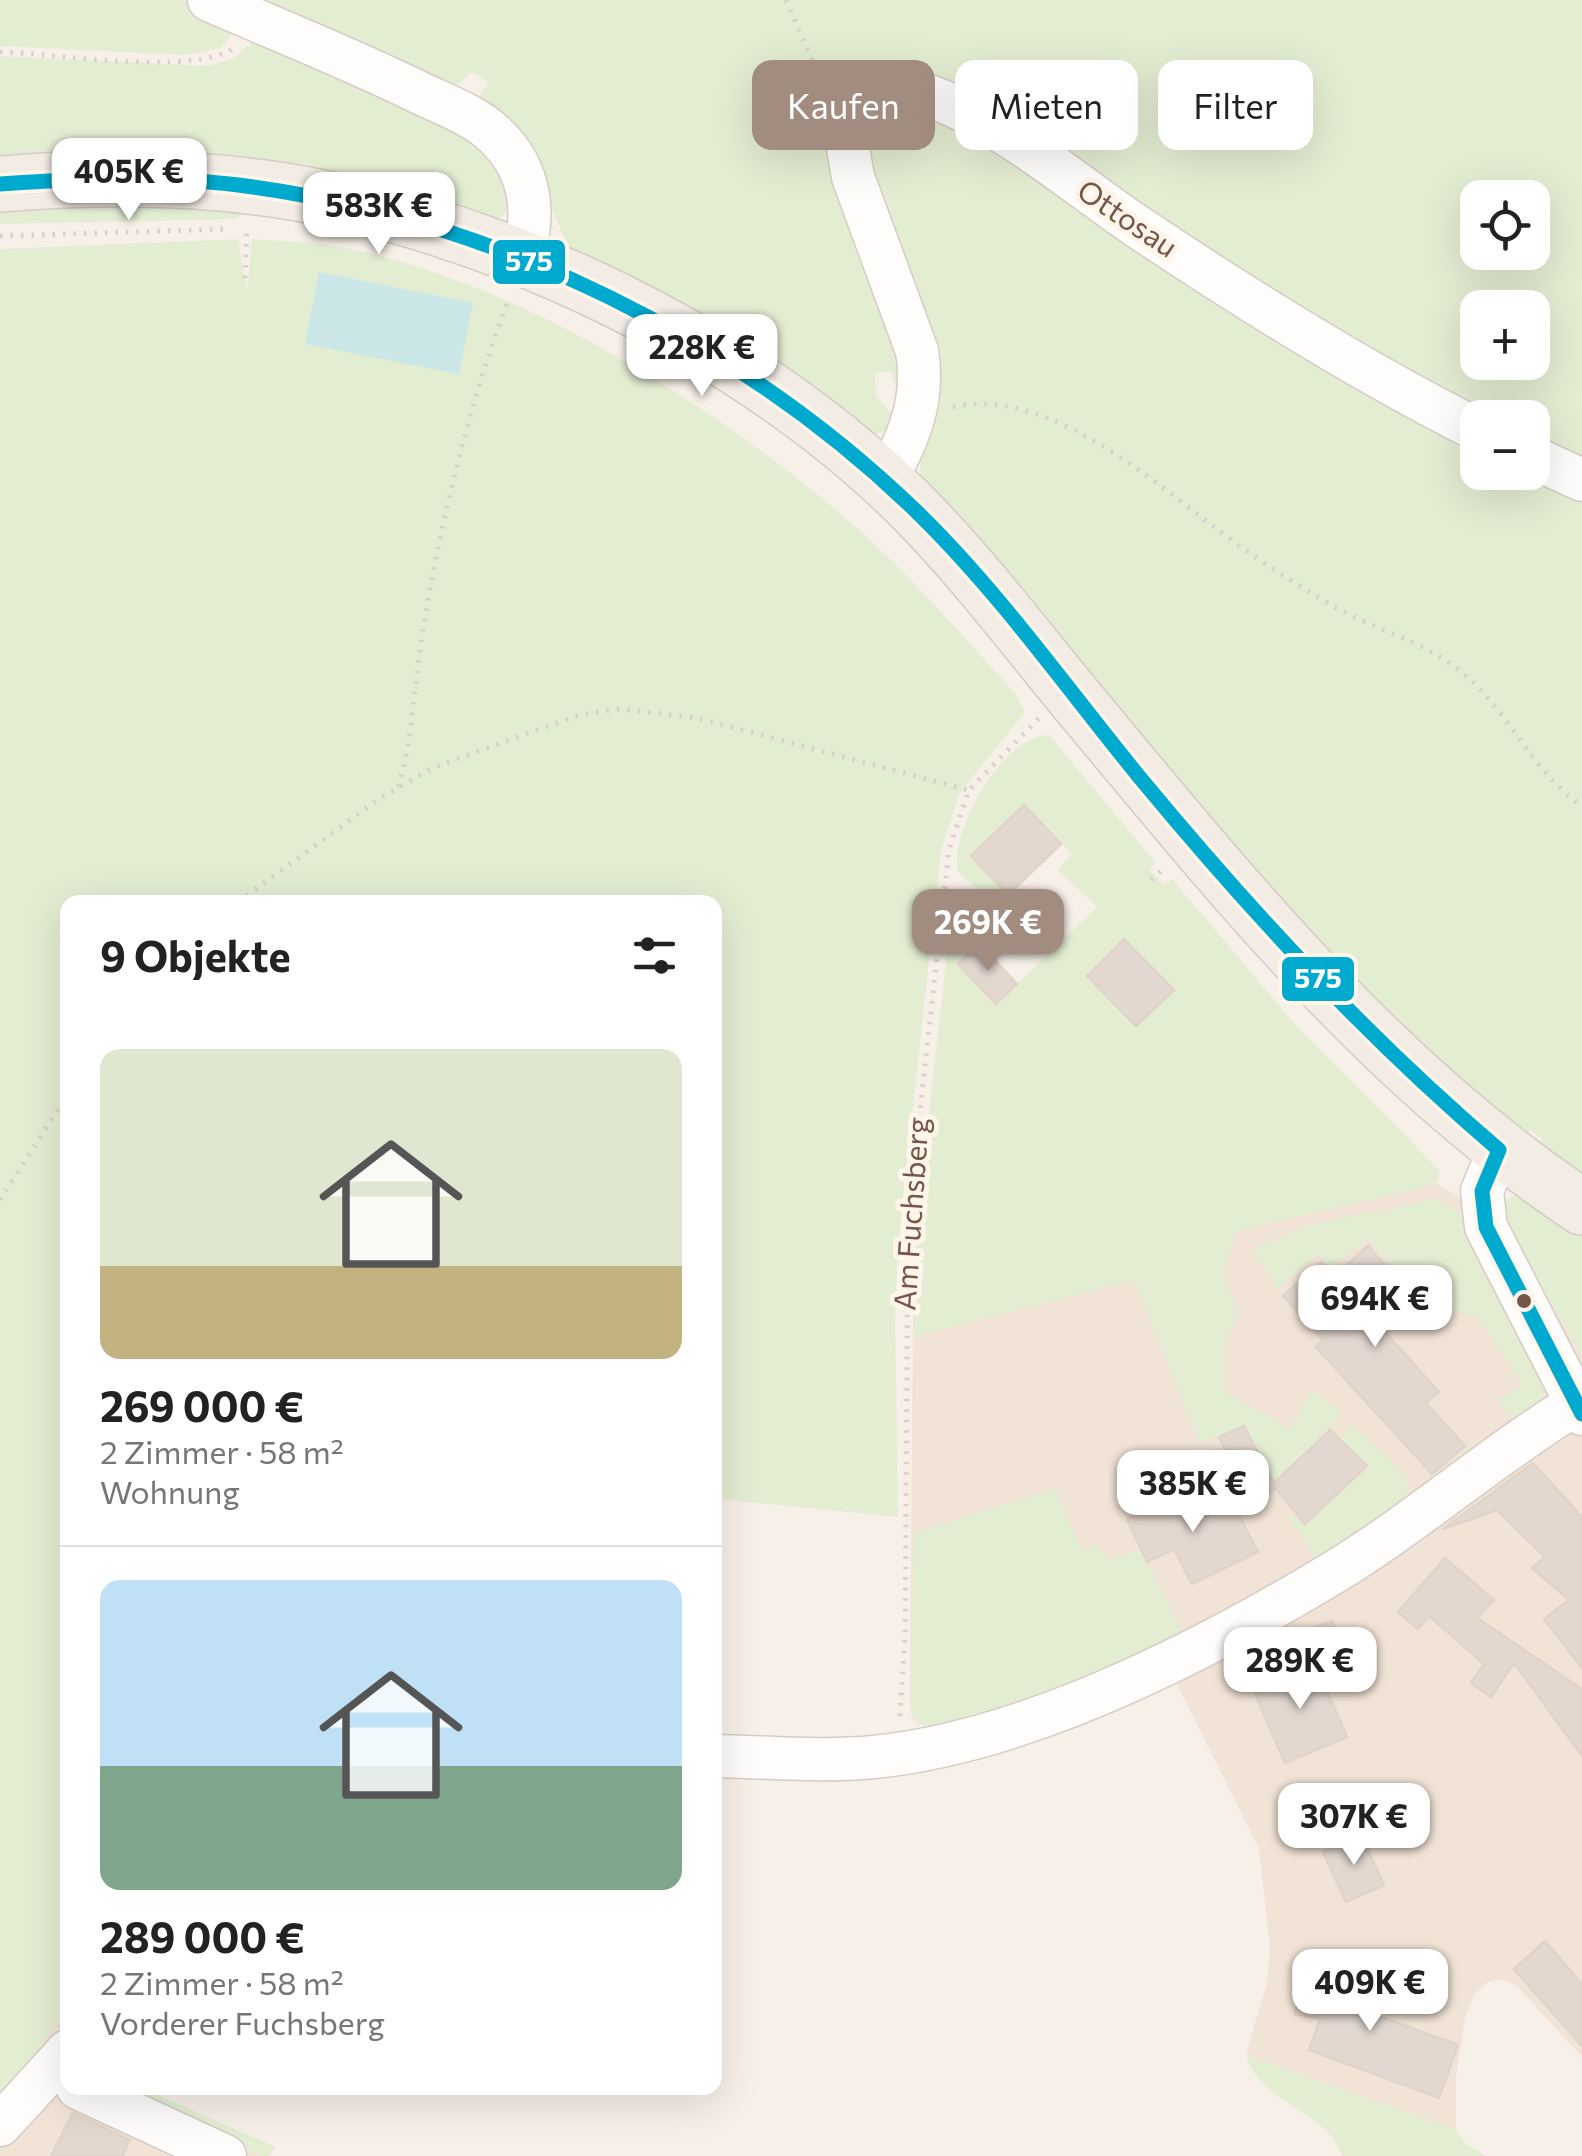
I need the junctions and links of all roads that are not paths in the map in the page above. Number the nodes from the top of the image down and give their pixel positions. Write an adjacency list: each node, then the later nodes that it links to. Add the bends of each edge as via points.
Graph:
1 (209, 0): 3 (street, via 390,78 495,135 516,162 529,198 532,226)
2 (0, 184): 3 (main road, via 140,180 256,187 357,206)
3 (516, 275): 7 (main road, via 624,306 705,351)
4 (1460, 420): 7 (street, Ottosau, via 1313,338 984,123 908,91 876,94 852,110 846,142 917,351 921,388 911,430)
5 (1550, 465): 6 (street)
6 (1582, 480)
7 (885, 481): 8 (main road, via 995,599 1308,973)
8 (1500, 1150): 9 (main road); 10 (street, via 1482,1191 1486,1227)
9 (1582, 1207)
10 (1579, 1409): 11 (street, via 1504,1448 1322,1580 1203,1648 1100,1692 898,1754)
11 (722, 1756)
12 (60, 2078): 14 (street)
13 (110, 2095): 15 (street)
14 (0, 2125)
15 (225, 2156)

